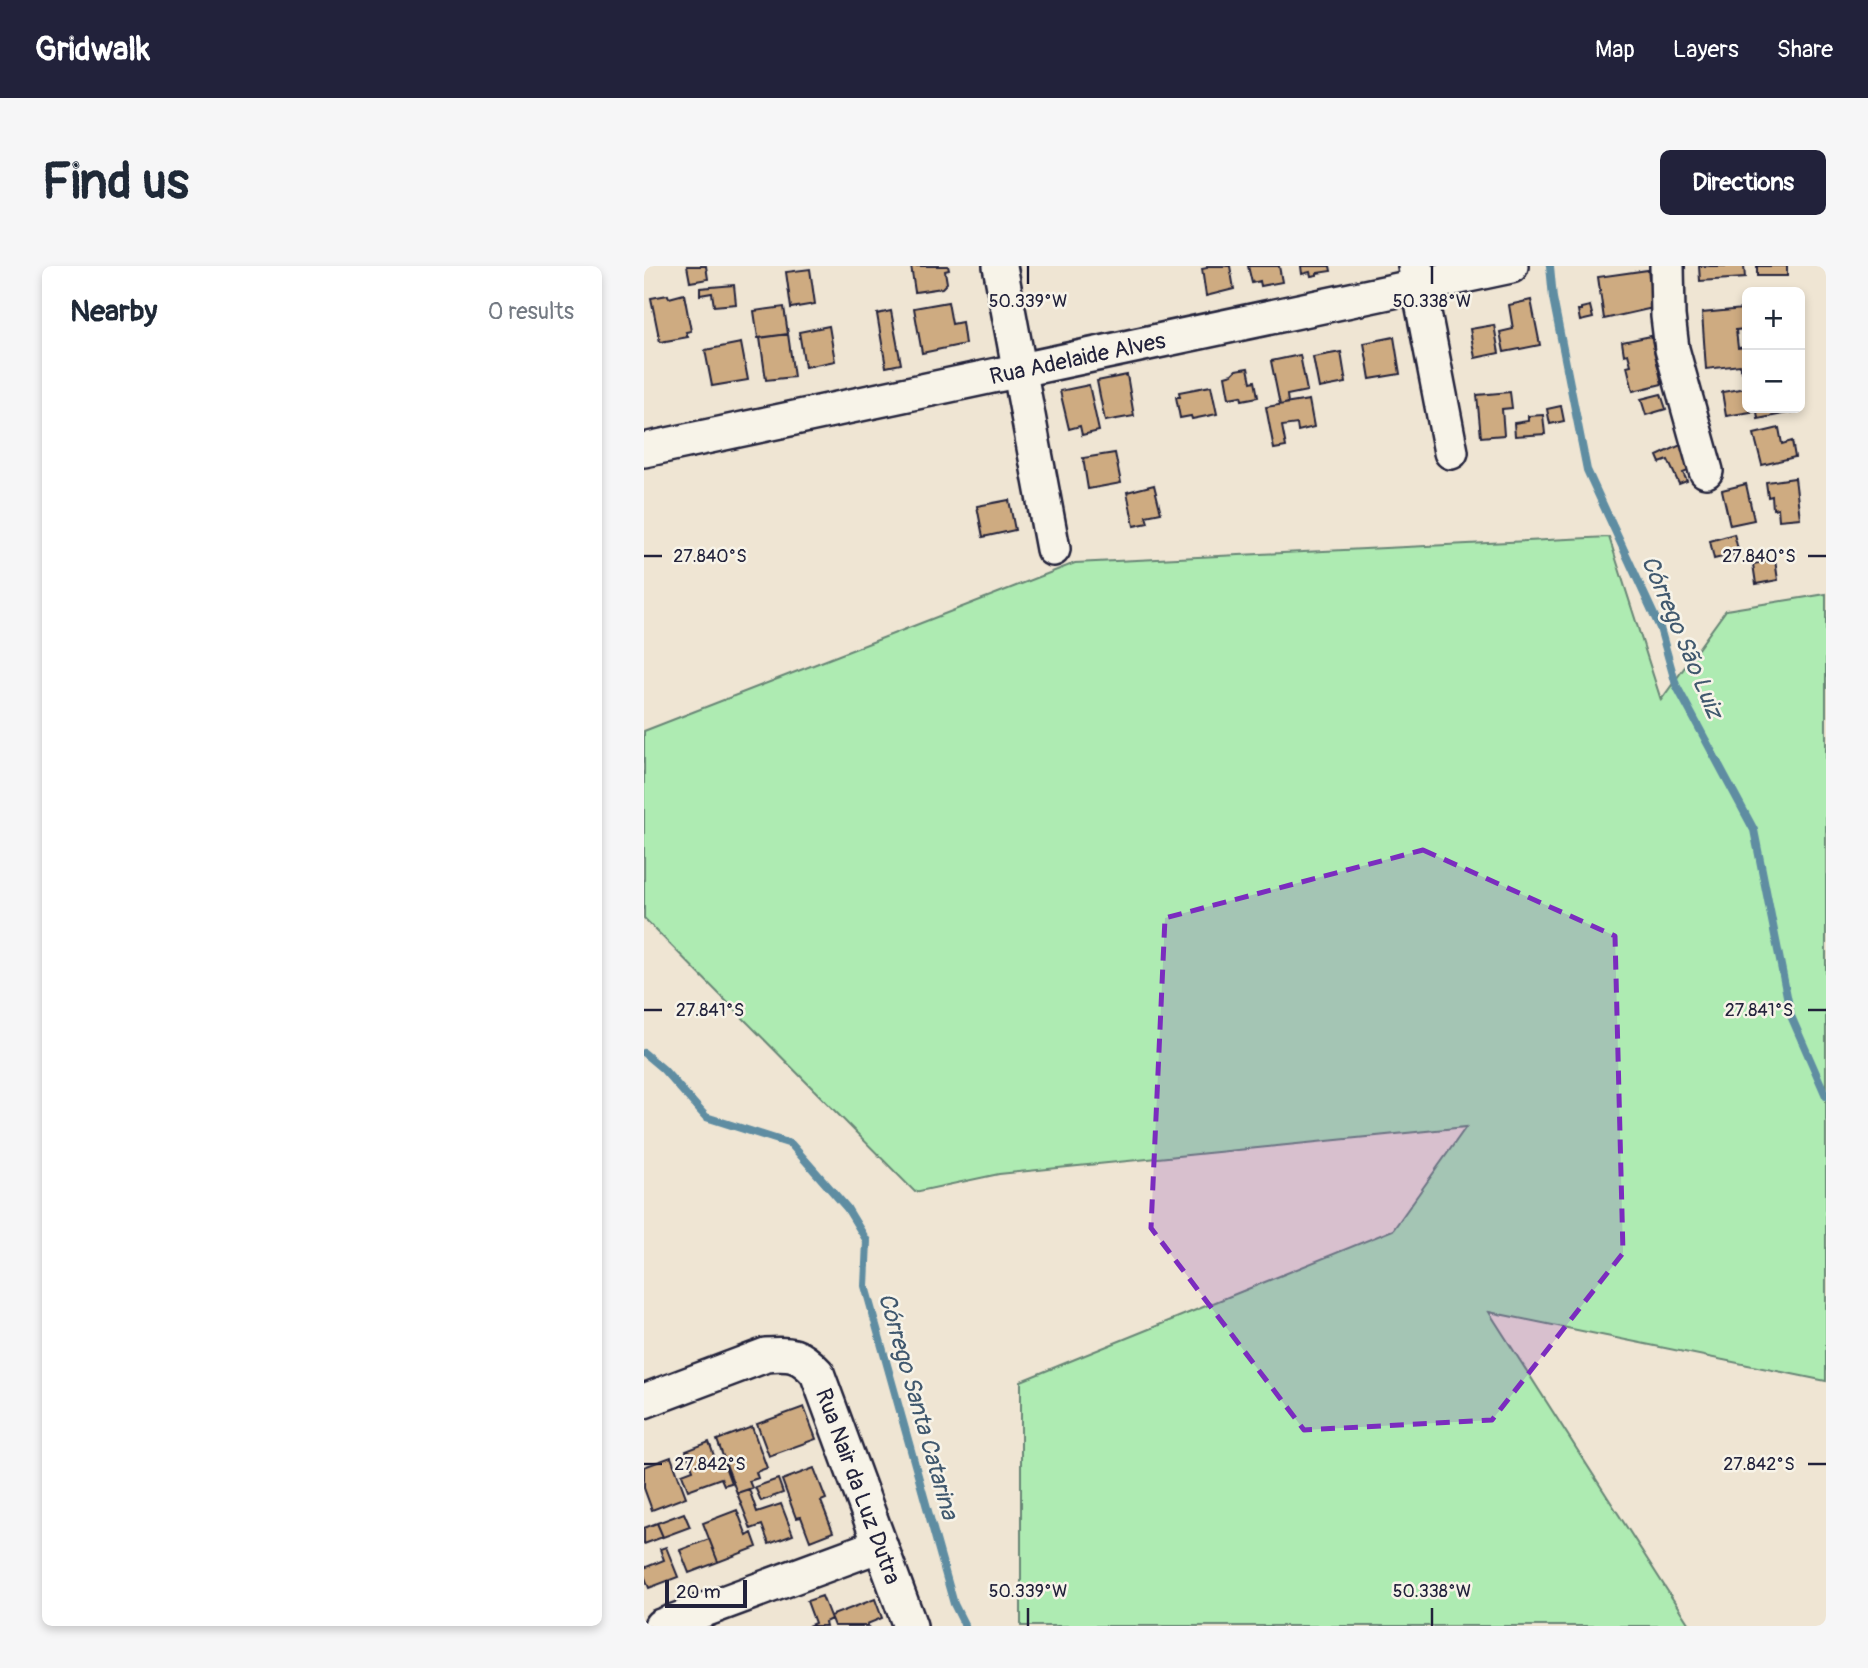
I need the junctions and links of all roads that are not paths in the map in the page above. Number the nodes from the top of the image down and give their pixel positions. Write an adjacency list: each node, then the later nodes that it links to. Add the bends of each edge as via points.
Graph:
1 (1000, 266): 5 (street)
2 (1511, 266): 4 (street, Rua Adelaide Alves)
3 (1667, 266): 8 (street, via 1672,349)
4 (1417, 276): 5 (street, Rua Adelaide Alves); 7 (street)
5 (1020, 370): 6 (street, Rua Adelaide Alves); 9 (street)
6 (644, 450)
7 (1451, 452)
8 (1706, 471)
9 (1053, 549)
10 (644, 1401): 11 (street, Rua Nair da Luz Dutra, via 766,1355 796,1355 817,1373)
11 (880, 1545): 12 (street); 13 (street, Rua Nair da Luz Dutra)
12 (661, 1626)
13 (910, 1626)

